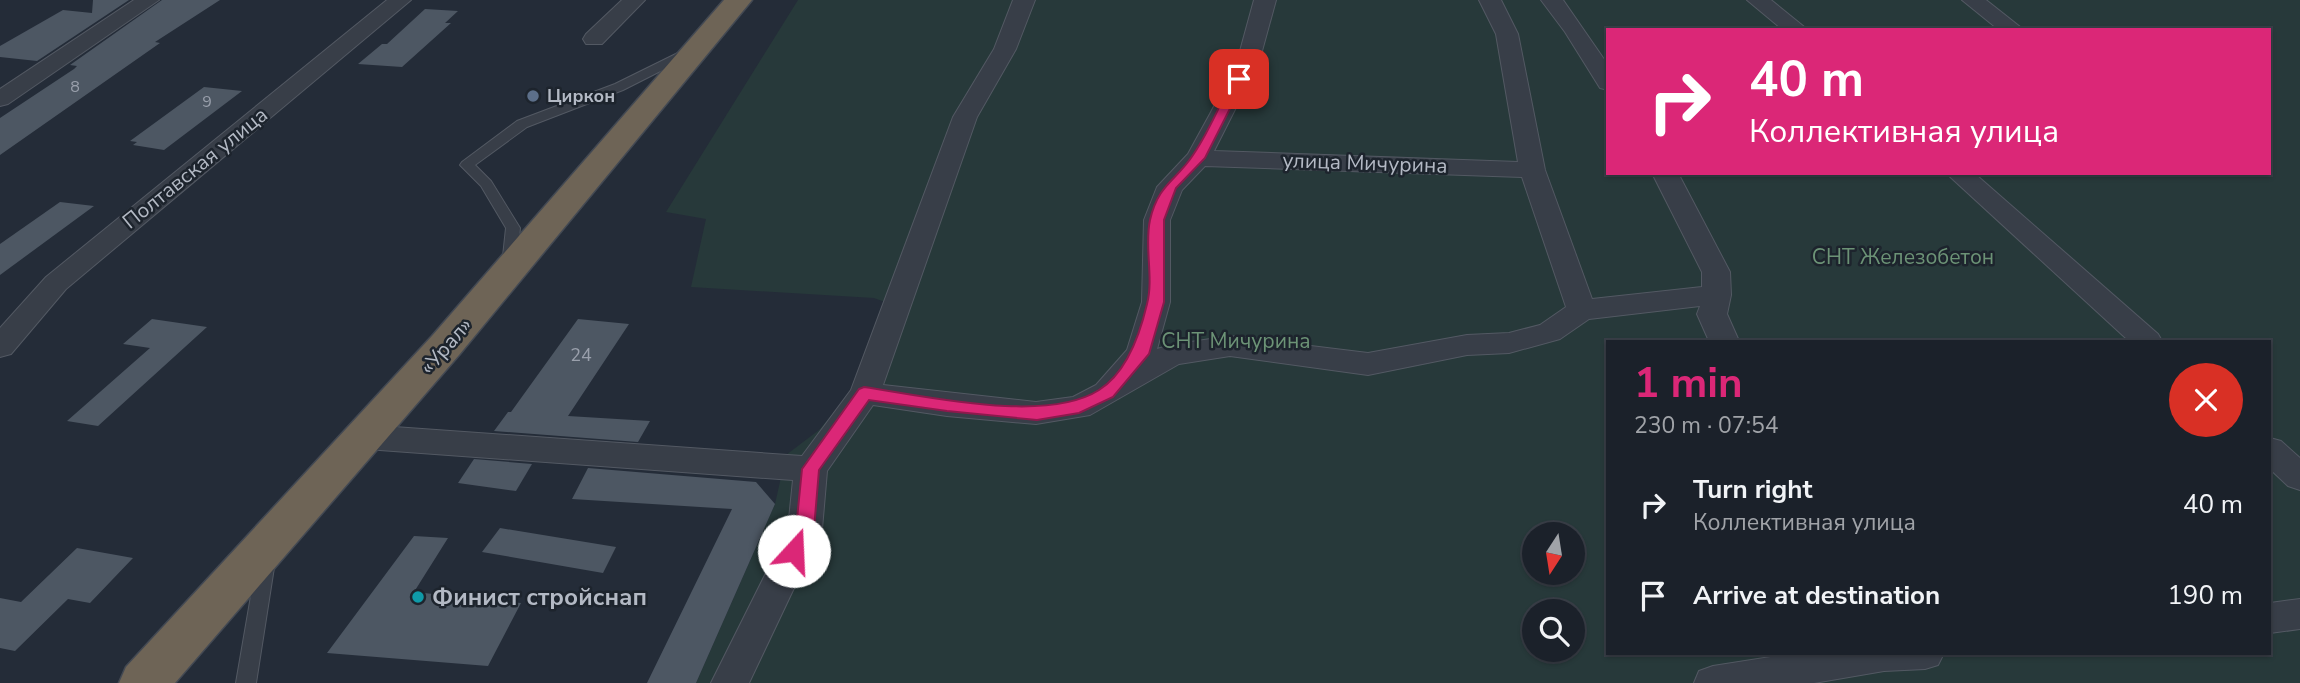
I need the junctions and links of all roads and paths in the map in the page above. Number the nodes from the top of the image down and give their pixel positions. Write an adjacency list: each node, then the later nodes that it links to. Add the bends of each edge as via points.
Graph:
1 (148, 0): 16 (street)
2 (400, 0): 26 (street, Полтавская улица, via 56,283)
3 (634, 0): 13 (street)
4 (738, 0): 14 (highway, «Урал»)
5 (1024, 0): 27 (street, via 1005,50 965,117)
6 (1265, 0): 17 (street, via 1248,62)
7 (1490, 0): 18 (street, via 1507,34)
8 (1552, 0): 15 (street)
9 (1758, 0): 11 (street)
10 (1973, 0): 12 (street)
11 (1794, 28)
12 (2010, 28)
13 (594, 39)
14 (699, 47): 21 (highway, «Урал»); 21 (lane, via 619,87 522,124 467,165 486,184 513,228)
15 (1606, 80)
16 (0, 99)
17 (1198, 158): 18 (street, улица Мичурина); 28 (street, via 1170,187 1157,220 1156,302 1141,354)
18 (1532, 170): 23 (street)
19 (1666, 175): 22 (street, via 1716,272)
20 (1961, 175): 25 (street)
21 (508, 274): 29 (highway, «Урал»)
22 (1717, 295): 23 (street); 24 (street, via 1712,314)
23 (1582, 310): 28 (street, via 1550,332 1509,343 1467,345 1368,363 1230,346 1171,355)
24 (1724, 340)
25 (2146, 340)
26 (0, 346)
27 (864, 393): 28 (street, via 1037,414 1079,407); 31 (street)
28 (1107, 393)
29 (366, 437): 31 (street); 33 (highway, «Урал»)
30 (2271, 451): 32 (street)
31 (810, 469): 39 (street, via 805,529)
32 (2300, 477)
33 (268, 546): 37 (highway, «Урал»); 38 (lane)
34 (2300, 614): 35 (street)
35 (2271, 618)
36 (1878, 655): 40 (street)
37 (144, 683)
38 (246, 683)
39 (730, 683)
40 (1713, 683)

